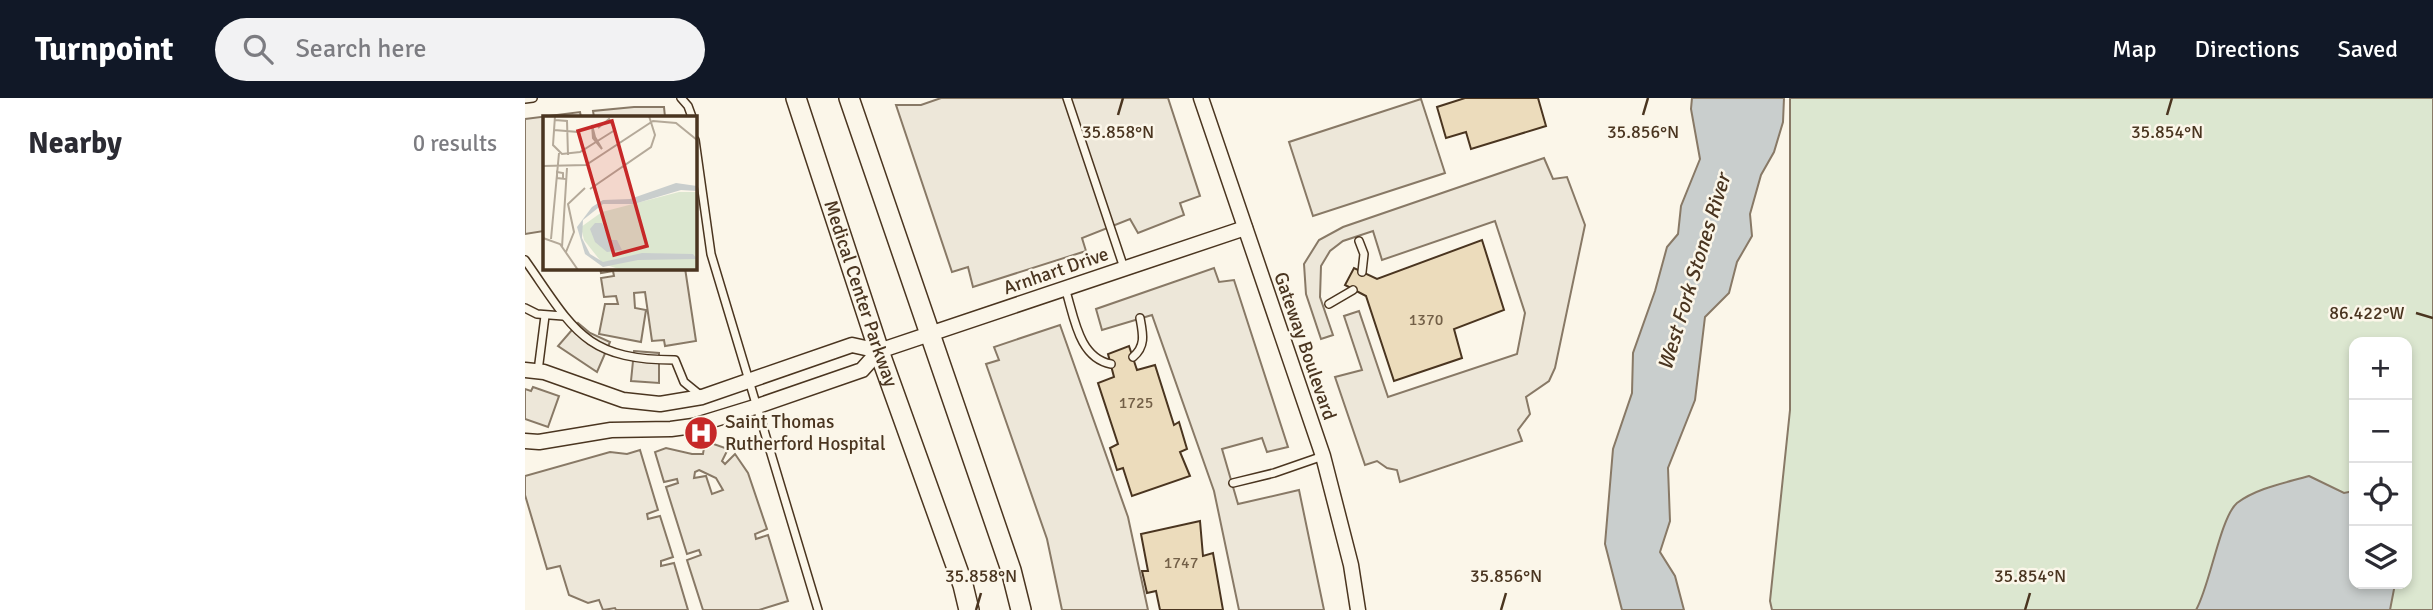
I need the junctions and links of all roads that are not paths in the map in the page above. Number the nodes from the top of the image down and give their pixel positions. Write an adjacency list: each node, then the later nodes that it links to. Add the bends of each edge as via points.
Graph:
1 (533, 98): 7 (lane)
2 (681, 98): 8 (lane)
3 (796, 98): 23 (main road, Medical Center Parkway)
4 (849, 98): 22 (main road)
5 (1067, 98): 13 (lane)
6 (1201, 98): 10 (street, Gateway Boulevard)
7 (525, 99)
8 (692, 116)
9 (697, 154): 27 (lane, via 711,254)
10 (1245, 228): 13 (street, Arnhart Drive); 31 (street, Gateway Boulevard)
11 (1359, 241): 14 (lane, via 1364,254)
12 (525, 260): 20 (lane)
13 (1124, 268): 15 (street, Arnhart Drive)
14 (1362, 272)
15 (1065, 288): 22 (street, Arnhart Drive); 25 (lane, via 1089,354)
16 (1353, 290): 17 (lane)
17 (1329, 304)
18 (525, 308): 19 (lane)
19 (545, 316): 20 (lane); 26 (lane)
20 (563, 316): 28 (lane, via 585,338 611,351 640,359 675,360 684,382)
21 (1140, 318): 24 (lane, via 1144,337 1141,350)
22 (929, 335): 23 (street, Arnhart Drive); 35 (main road)
23 (880, 351): 27 (street, Arnhart Drive, via 852,345); 29 (street, Arnhart Drive, via 862,370); 34 (main road, Medical Center Parkway)
24 (1133, 357)
25 (1111, 364)
26 (532, 370): 28 (street, Arnhart Drive, via 633,402 673,403)
27 (749, 380): 28 (street, Arnhart Drive); 29 (lane)
28 (702, 397)
29 (758, 407): 30 (street, Arnhart Drive, via 683,428 611,430); 33 (lane)
30 (525, 441)
31 (1323, 456): 32 (lane, via 1274,474); 36 (street, Gateway Boulevard)
32 (1233, 482)
33 (818, 610)
34 (969, 610)
35 (1021, 610)
36 (1358, 610)

